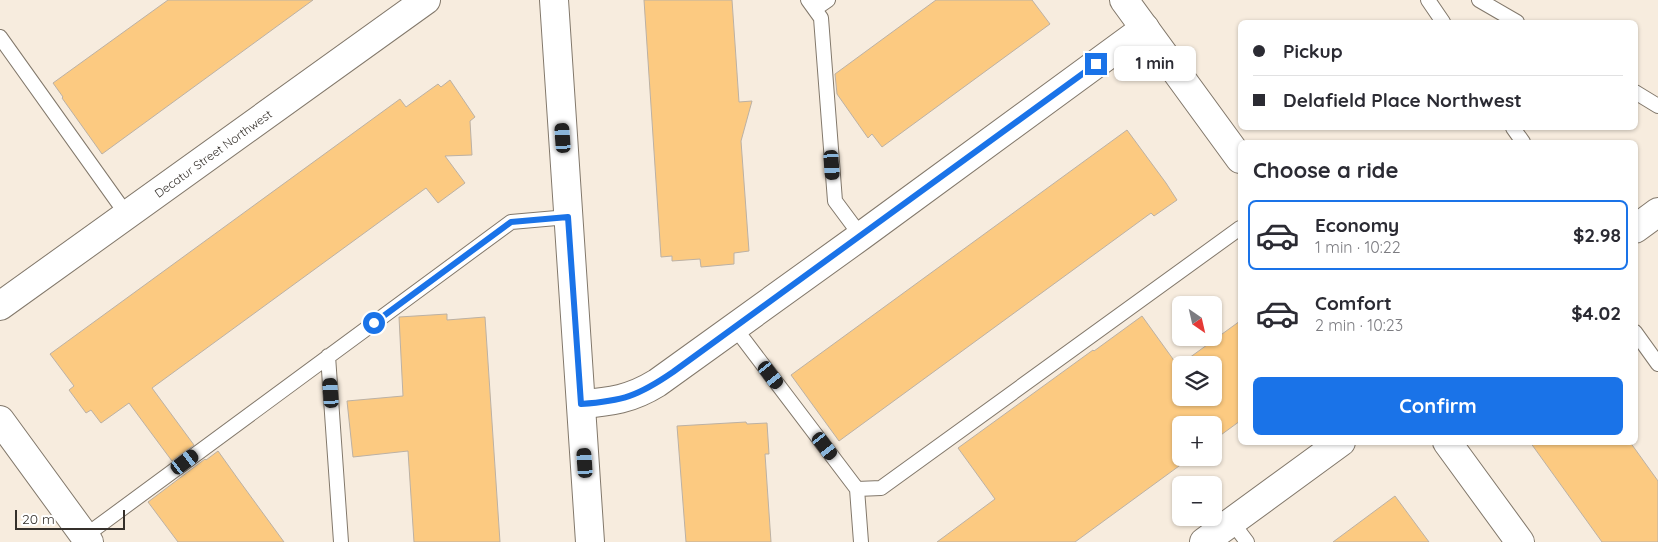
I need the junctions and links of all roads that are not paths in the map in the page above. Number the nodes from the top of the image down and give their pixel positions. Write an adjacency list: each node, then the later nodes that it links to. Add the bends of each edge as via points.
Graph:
1 (554, 0): 17 (street)
2 (828, 0): 7 (lane)
3 (1124, 0): 10 (street)
4 (1428, 0): 8 (lane)
5 (1479, 0): 9 (lane)
6 (423, 1): 16 (street, Decatur Street Northwest)
7 (812, 4): 20 (lane, via 821,18 835,202)
8 (1442, 20)
9 (1514, 20)
10 (1145, 28): 14 (street); 20 (street)
11 (0, 36): 16 (lane)
12 (1638, 94): 13 (lane)
13 (1658, 106)
14 (1238, 156)
15 (1658, 212): 18 (street)
16 (127, 215): 21 (street, Decatur Street Northwest)
17 (568, 217): 24 (lane, via 511,222); 26 (street)
18 (1638, 227)
19 (1238, 229): 30 (lane, via 881,488)
20 (861, 236): 22 (street)
21 (0, 306)
22 (734, 328): 26 (street, via 646,390 620,400); 30 (lane)
23 (1638, 336): 25 (lane)
24 (328, 356): 32 (lane); 33 (lane)
25 (1658, 364)
26 (581, 404): 34 (street)
27 (0, 420): 32 (street)
28 (1338, 445): 31 (street)
29 (1449, 445): 37 (street)
30 (857, 489): 35 (lane)
31 (1239, 532): 36 (street)
32 (87, 539)
33 (341, 542)
34 (590, 542)
35 (861, 542)
36 (1204, 542)
37 (1520, 542)

